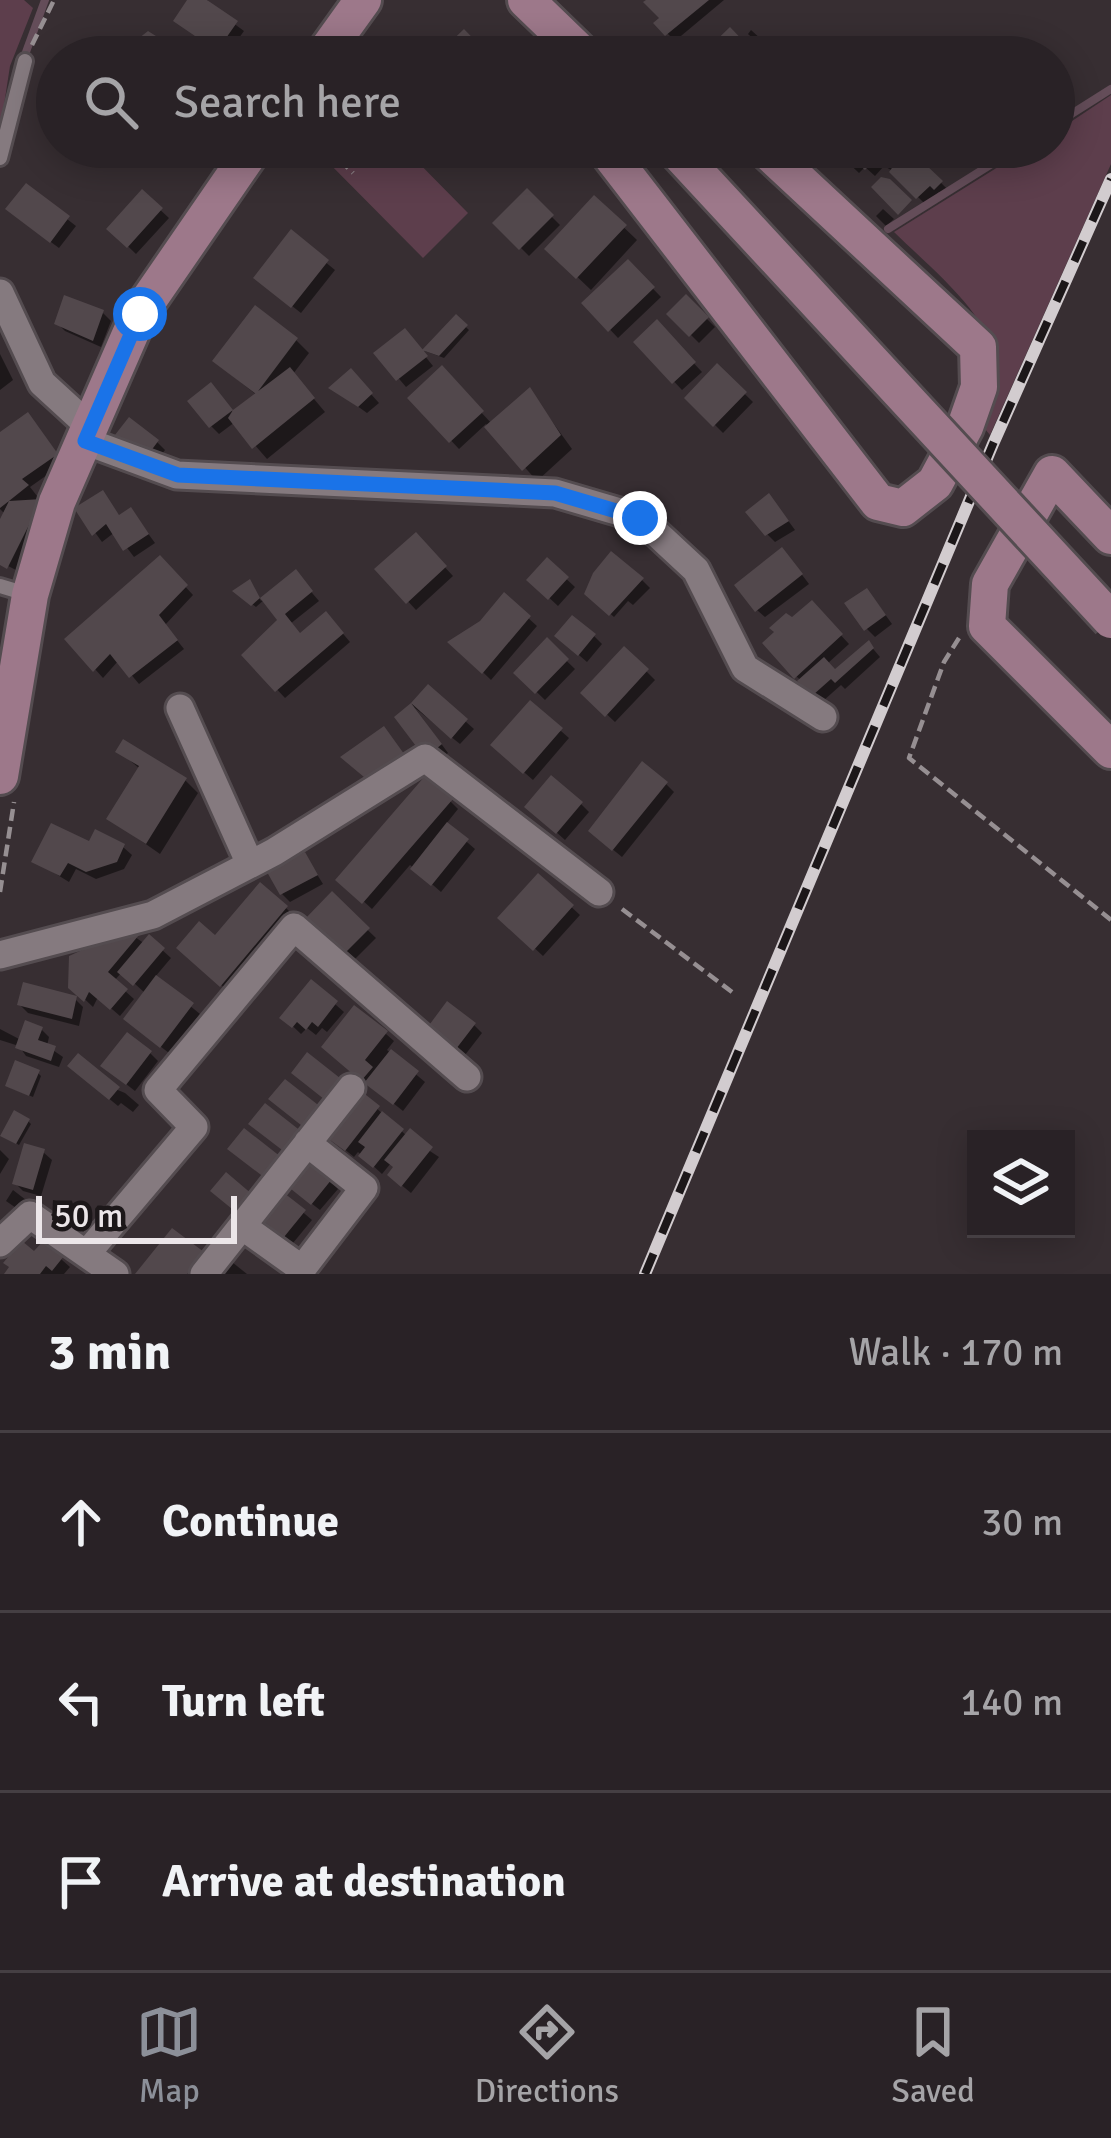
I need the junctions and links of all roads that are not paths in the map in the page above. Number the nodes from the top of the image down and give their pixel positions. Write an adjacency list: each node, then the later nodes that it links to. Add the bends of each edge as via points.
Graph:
1 (363, 0): 3 (street)
2 (526, 0): 4 (street)
3 (337, 36)
4 (563, 36)
5 (25, 61): 6 (lane)
6 (0, 158)
7 (240, 168): 12 (street, via 140,314)
8 (620, 168): 10 (street, via 878,502 903,508 934,483 965,427 979,387 978,347)
9 (692, 168): 15 (street, bridge)
10 (786, 168)
11 (0, 293): 12 (street, via 42,383)
12 (87, 434): 14 (street); 17 (street, via 178,475 555,493 640,518 696,570 745,668)
13 (1111, 536): 18 (street, via 1052,474 990,584 987,626)
14 (15, 590): 19 (street)
15 (1111, 620)
16 (180, 708): 20 (street)
17 (824, 717)
18 (1111, 750)
19 (0, 776)
20 (250, 864): 21 (street, via 425,758); 22 (street, via 153,915)
21 (599, 892)
22 (0, 955)
23 (467, 1077): 28 (street, via 294,927 158,1090 194,1126)
24 (351, 1088): 25 (street)
25 (307, 1143): 26 (street); 26 (street, via 364,1188 302,1269)
26 (242, 1226): 30 (street)
27 (0, 1243): 28 (street, via 30,1216)
28 (88, 1252): 29 (street)
29 (115, 1274)
30 (204, 1274)

